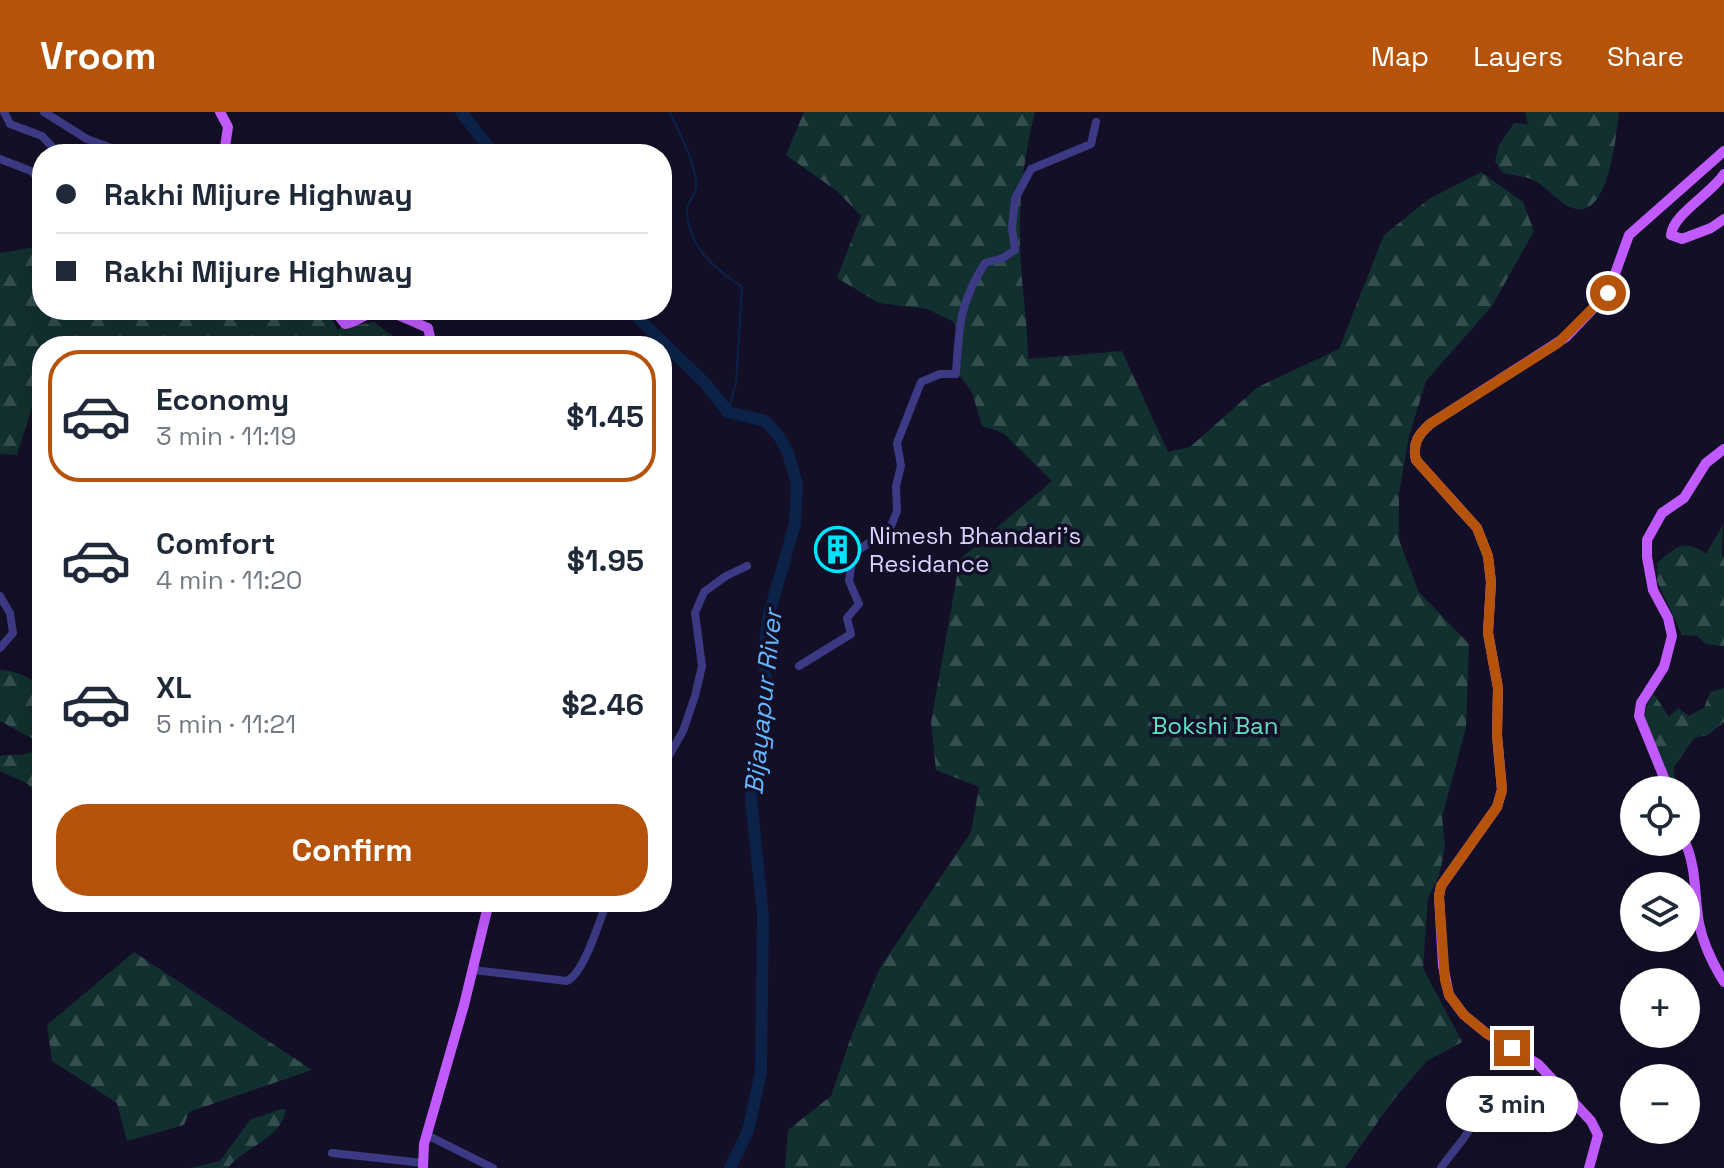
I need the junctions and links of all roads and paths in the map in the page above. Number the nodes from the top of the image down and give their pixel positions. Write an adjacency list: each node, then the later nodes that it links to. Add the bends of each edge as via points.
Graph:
1 (4, 112): 5 (street, via 10,124)
2 (44, 112): 6 (street)
3 (220, 112): 7 (main road, via 228,127)
4 (1096, 122): 21 (street, via 1091,144 1031,169 1015,199 1015,250 985,263 960,312 956,374 921,382 900,429 897,511 887,536 853,554 849,581 859,604 847,618 851,634)
5 (50, 144)
6 (101, 144)
7 (225, 144)
8 (1724, 151): 35 (main road, via 1629,235 1608,293 1566,337 1430,424 1414,451 1416,460 1477,528 1488,556 1488,633 1498,688 1502,790 1497,807 1441,886 1445,980 1464,1015 1538,1064 1591,1121 1598,1135)
9 (0, 159): 10 (street)
10 (32, 172)
11 (1724, 174): 12 (main road, via 1687,209 1671,235 1682,239)
12 (1724, 219)
13 (342, 320): 14 (main road)
14 (360, 320)
15 (407, 320): 16 (main road, via 428,328)
16 (430, 336)
17 (1724, 449): 23 (main road, via 1706,463 1684,498 1659,517 1647,540 1653,590 1672,636 1664,667 1641,703 1639,716)
18 (747, 566): 22 (street, via 704,592 695,613 702,666 683,731)
19 (0, 596): 20 (street, via 13,633)
20 (0, 648)
21 (799, 666)
22 (672, 748)
23 (1663, 776)
24 (1690, 856): 28 (main road, via 1699,925)
25 (487, 912): 27 (main road)
26 (603, 912): 27 (street, via 581,964 567,981)
27 (473, 970): 30 (main road)
28 (1724, 982)
29 (1462, 1086): 34 (street, via 1477,1112 1463,1143)
30 (427, 1135): 32 (main road); 33 (street)
31 (332, 1153): 32 (street)
32 (423, 1166)
33 (493, 1168)
34 (1441, 1168)
35 (1589, 1168)

